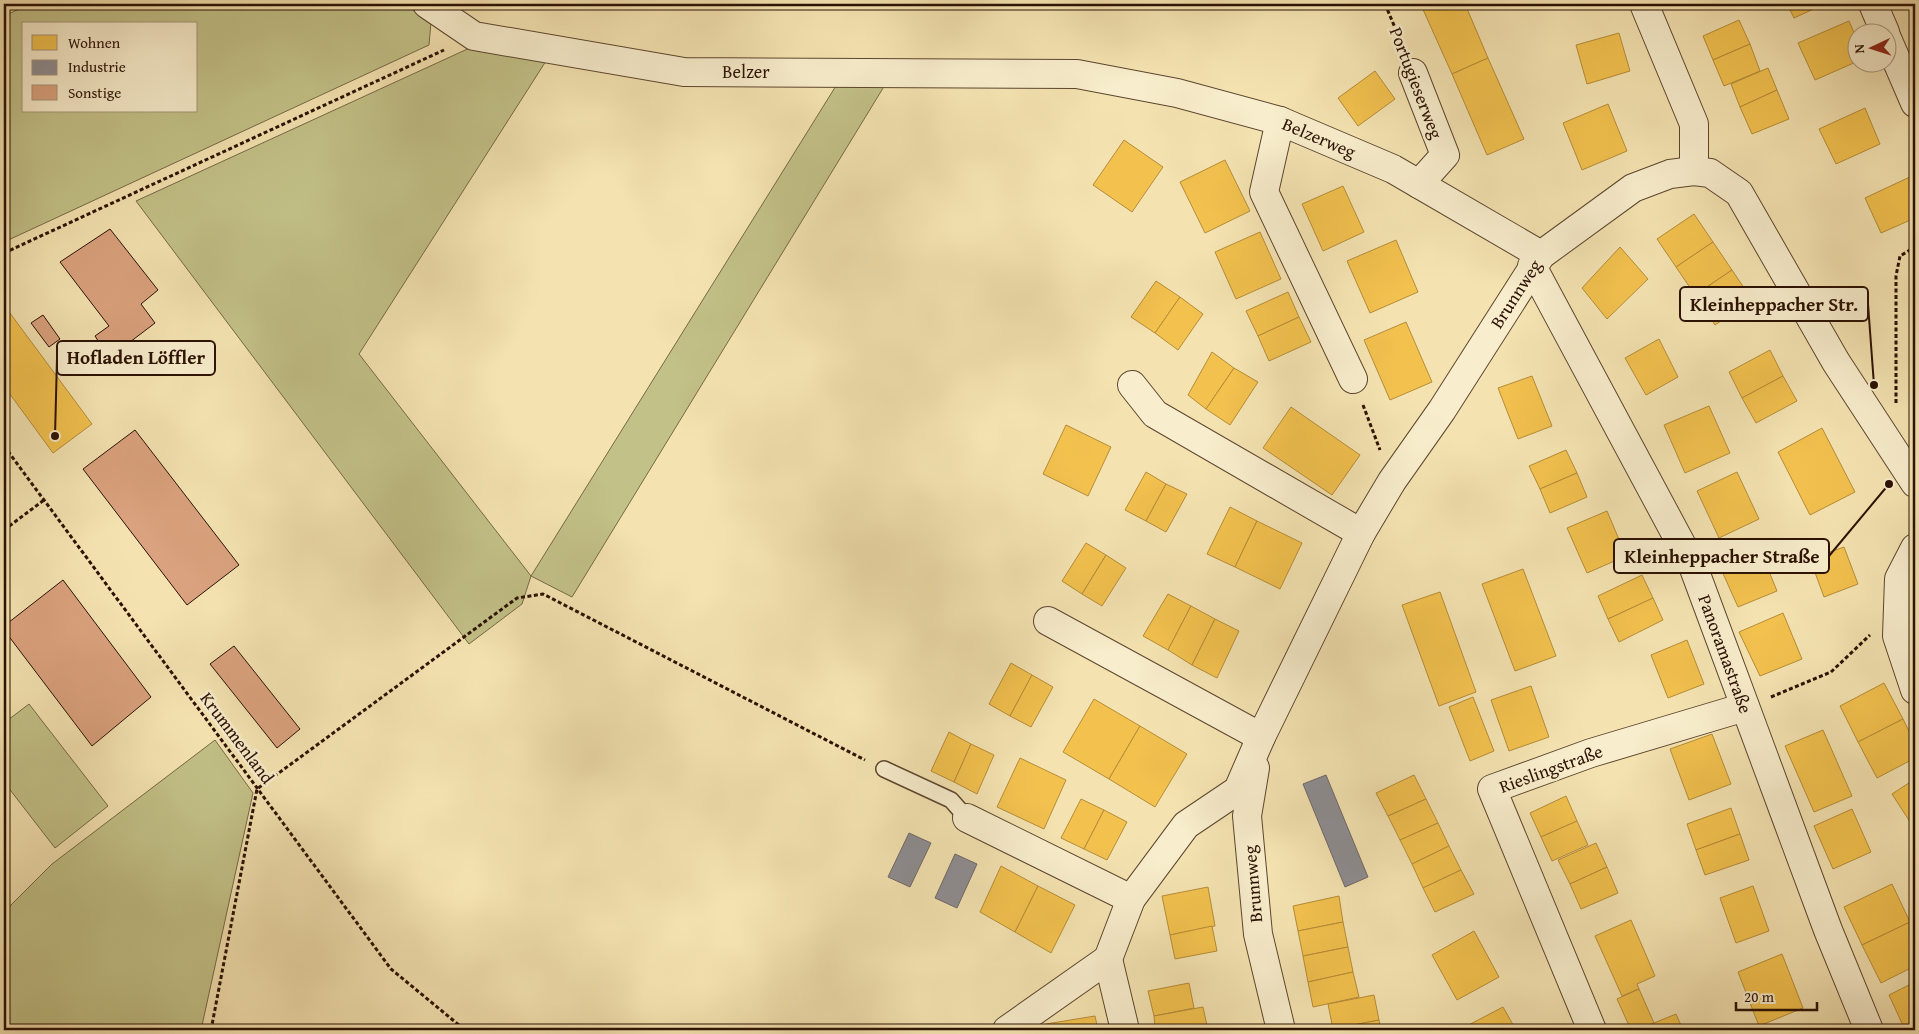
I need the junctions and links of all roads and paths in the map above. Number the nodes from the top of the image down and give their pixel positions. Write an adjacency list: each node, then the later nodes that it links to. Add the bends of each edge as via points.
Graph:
1 (427, 4): 6 (street, Belzer)
2 (1385, 4): 8 (path, Portugieserweg)
3 (1644, 4): 12 (street, via 1694,124)
4 (1873, 4): 5 (street)
5 (1881, 22)
6 (474, 36): 9 (street, Belzer, via 684,72); 15 (path)
7 (1896, 59): 10 (street)
8 (1413, 72): 13 (street, Portugieserweg, via 1445,156)
9 (1077, 74): 11 (street, Belzerweg, via 1177,93)
10 (1915, 103)
11 (1280, 121): 13 (street, Belzerweg, via 1393,169); 17 (street, via 1264,192)
12 (1694, 171): 16 (street, Brunnweg, via 1670,174 1632,188); 22 (street, via 1710,173 1739,193 1836,362)
13 (1419, 184): 16 (street, Belzerweg)
14 (1915, 247): 19 (path, via 1900,256 1896,276)
15 (4, 253)
16 (1536, 261): 21 (street, Brunnweg, via 1442,410); 30 (street, Panoramastraße, via 1692,566)
17 (1353, 379): 21 (path)
18 (1132, 385): 25 (street, via 1155,414)
19 (1896, 411)
20 (4, 446): 23 (path, Krummenland)
21 (1392, 481): 25 (street, Brunnweg)
22 (1915, 483)
23 (44, 500): 24 (path); 33 (path, Krummenland)
24 (4, 530)
25 (1361, 533): 31 (street, Brunnweg)
26 (1915, 548): 27 (street, via 1900,578)
27 (1898, 609): 29 (street, via 1897,636); 30 (path, via 1831,672)
28 (1048, 621): 31 (street)
29 (1915, 690)
30 (1745, 707): 42 (street, Rieslingstraße, via 1591,753 1492,789); 43 (street, Panoramastraße, via 1828,930)
31 (1261, 737): 35 (street, Brunnweg, via 1238,790 1186,825); 41 (street, Brunnweg, via 1247,816 1258,934)
32 (884, 769): 33 (path, via 543,594 517,598); 34 (lane, via 951,800)
33 (257, 789): 37 (path); 38 (path, Krummenland, via 391,969)
34 (967, 818): 35 (street)
35 (1131, 899): 36 (street, Brunnweg)
36 (1108, 959): 39 (street); 40 (street)
37 (211, 1030)
38 (464, 1030)
39 (1007, 1030)
40 (1125, 1030)
41 (1281, 1030)
42 (1592, 1030)
43 (1870, 1030)

